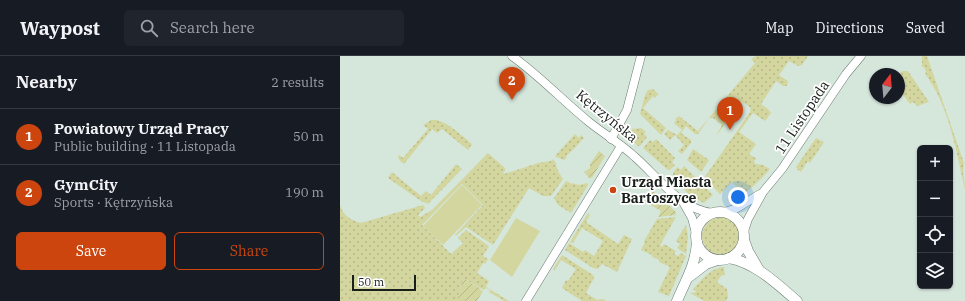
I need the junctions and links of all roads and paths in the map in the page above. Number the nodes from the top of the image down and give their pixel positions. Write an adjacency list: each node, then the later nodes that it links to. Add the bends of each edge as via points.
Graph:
1 (512, 56): 4 (street, Kętrzyńska)
2 (641, 56): 4 (street, via 627,110)
3 (861, 56): 6 (street, 11 Listopada)
4 (611, 139): 5 (street, Kętrzyńska)
5 (621, 146): 7 (street, Kętrzyńska); 16 (street)
6 (763, 192): 8 (street, 11 Listopada, via 737,208); 10 (street, 11 Listopada, via 748,219)
7 (682, 201): 9 (street, Kętrzyńska); 11 (street, Kętrzyńska, via 692,218)
8 (725, 212): 9 (street); 10 (street, via 738,219)
9 (713, 213): 11 (street, via 702,220)
10 (744, 235): 12 (street, via 740,250); 14 (street, via 748,251)
11 (697, 238): 13 (street, via 705,254); 15 (street, via 696,254)
12 (729, 258): 13 (street); 14 (street)
13 (717, 260): 15 (street, via 706,264)
14 (759, 270): 18 (street)
15 (689, 277): 17 (street)
16 (526, 301)
17 (677, 301)
18 (797, 301)

